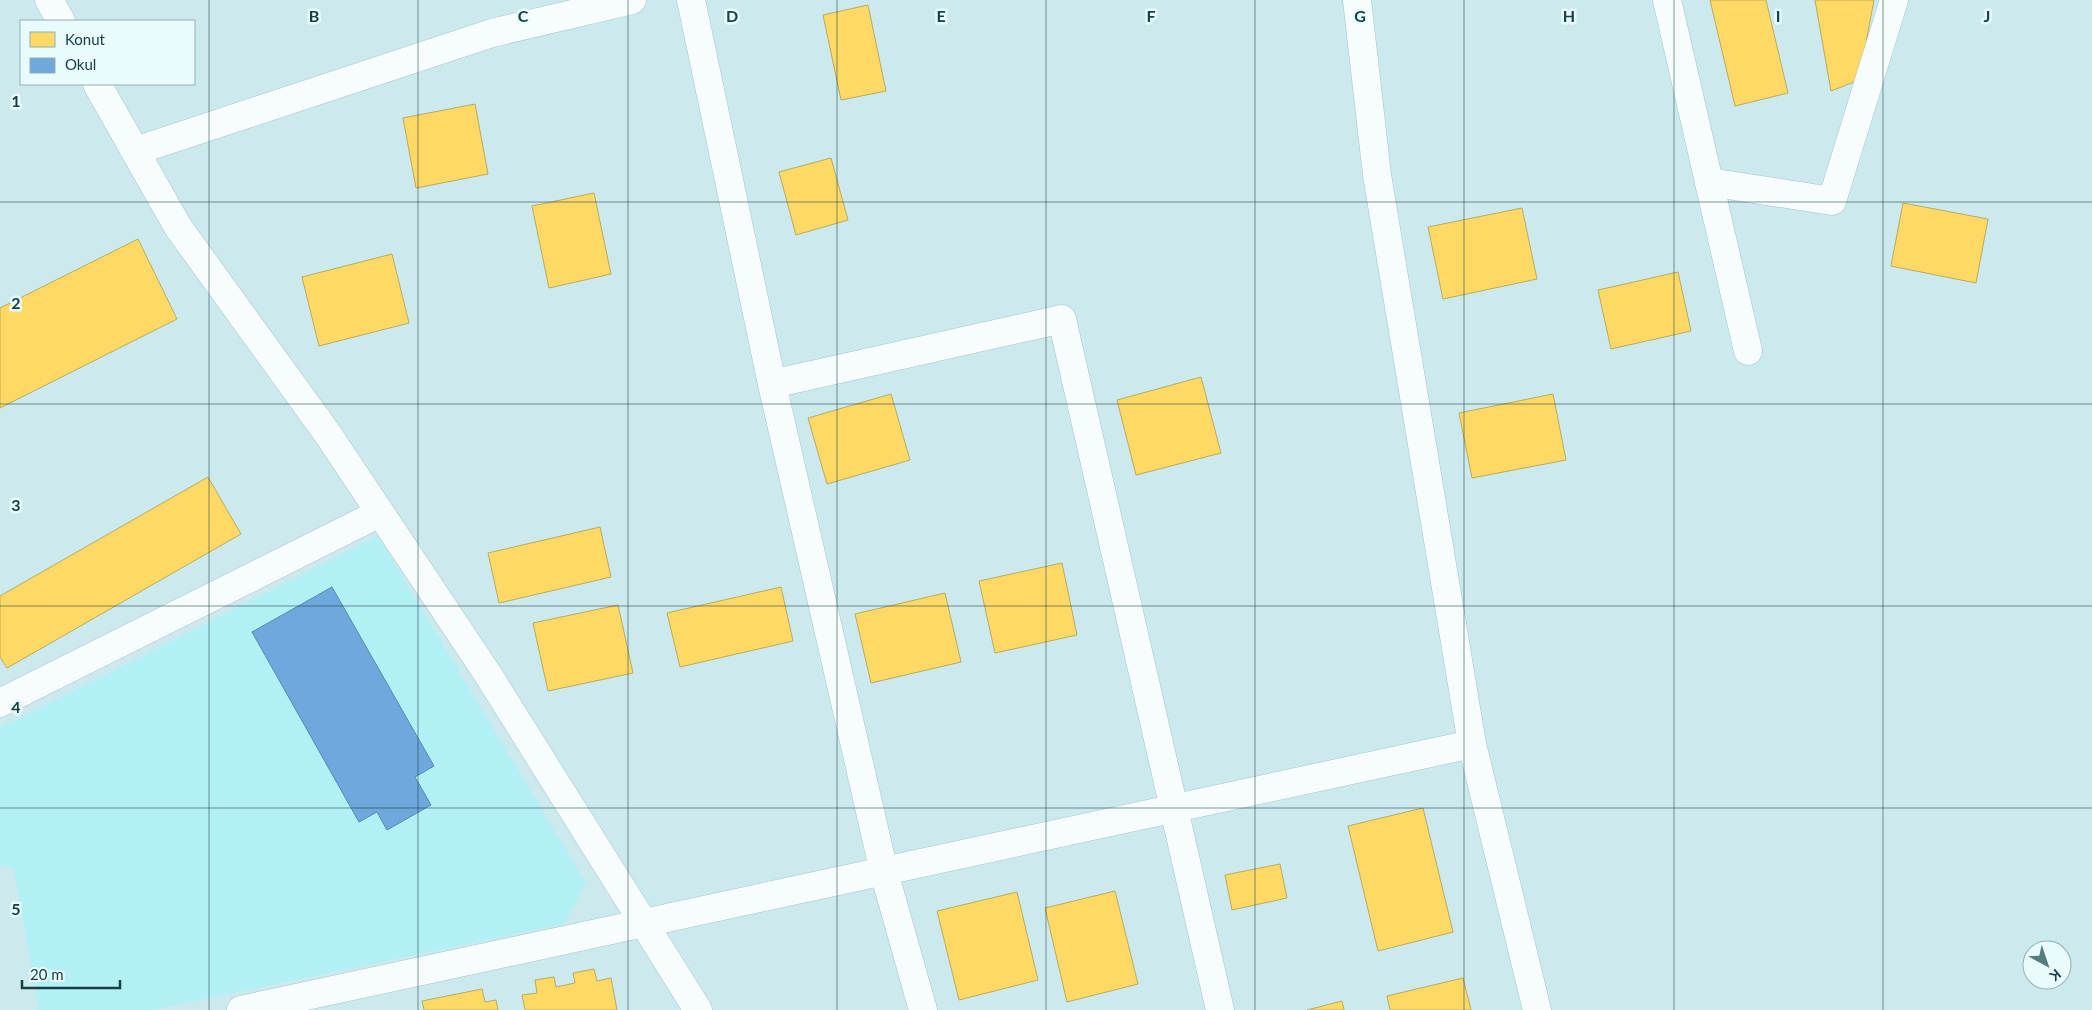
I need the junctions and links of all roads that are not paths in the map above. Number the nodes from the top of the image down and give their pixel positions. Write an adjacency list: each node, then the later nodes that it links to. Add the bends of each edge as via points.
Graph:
1 (49, 0): 7 (street)
2 (632, 0): 9 (street, via 492,33)
3 (691, 0): 12 (street)
4 (1357, 0): 15 (street, via 1377,175)
5 (1666, 0): 10 (street)
6 (1894, 0): 10 (street, via 1832,201)
7 (60, 20)
8 (97, 85): 9 (street)
9 (135, 151): 13 (street, via 178,227 327,433)
10 (1709, 182): 11 (street)
11 (1748, 351)
12 (772, 384): 16 (street, via 1062,319); 17 (street)
13 (380, 513): 14 (street); 18 (street, via 487,673)
14 (0, 703)
15 (1472, 744): 16 (street); 23 (street)
16 (1174, 809): 17 (street); 22 (street)
17 (884, 872): 18 (street); 21 (street)
18 (645, 924): 19 (street); 20 (street)
19 (242, 1010)
20 (698, 1010)
21 (923, 1010)
22 (1220, 1010)
23 (1538, 1010)

